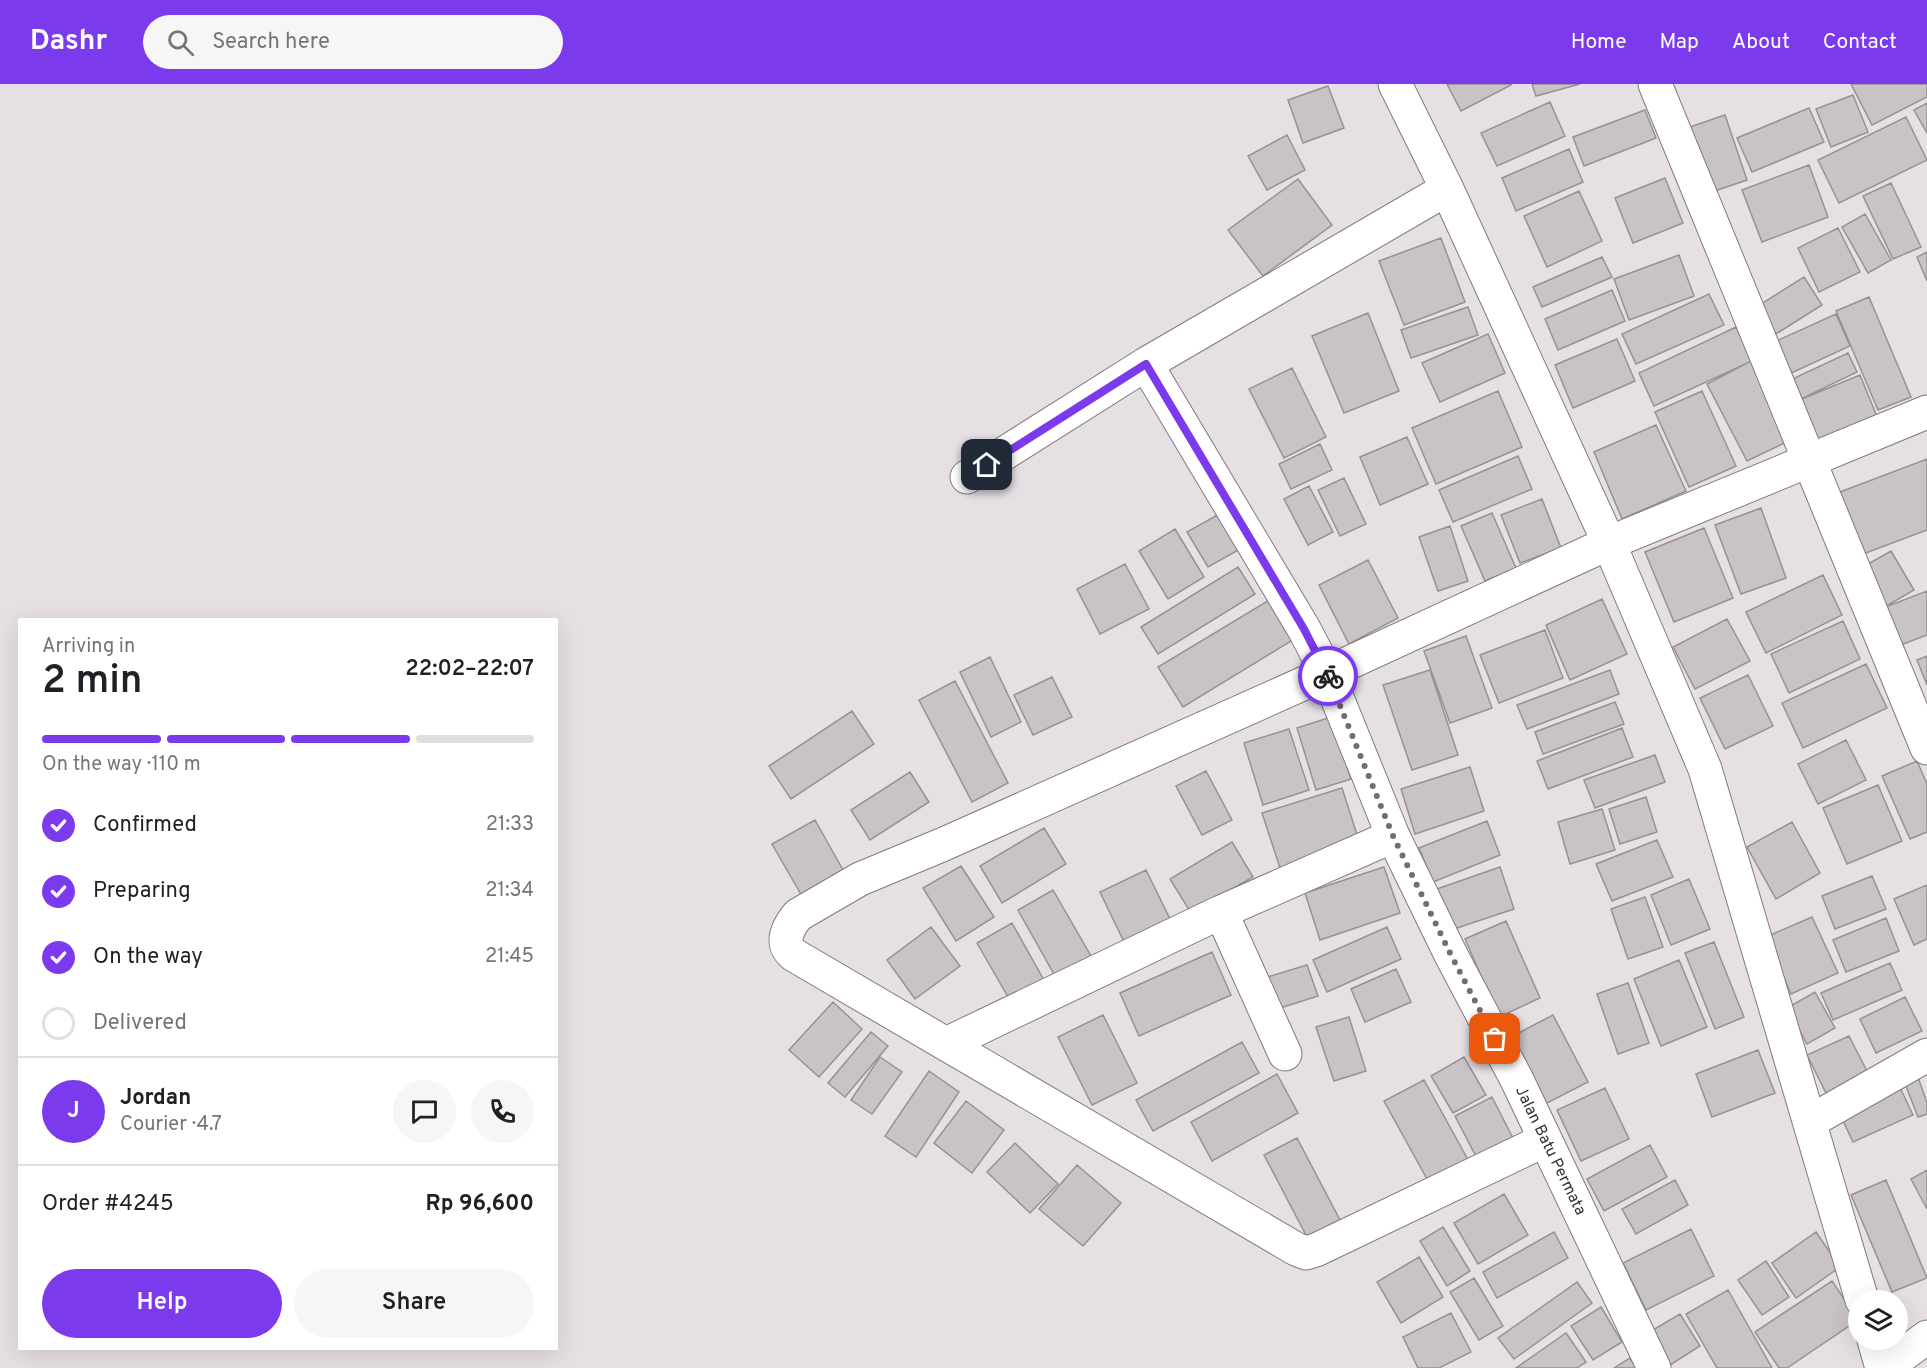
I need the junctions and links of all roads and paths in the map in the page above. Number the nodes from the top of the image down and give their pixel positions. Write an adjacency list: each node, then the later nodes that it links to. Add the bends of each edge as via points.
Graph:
1 (1395, 84): 3 (street)
2 (1655, 84): 6 (street)
3 (1447, 189): 4 (street); 8 (street)
4 (1146, 364): 7 (street); 9 (street, Jalan Batu Permata)
5 (1927, 411): 6 (street)
6 (1809, 460): 8 (street); 10 (street)
7 (967, 477)
8 (1609, 543): 9 (street); 16 (street, via 1705,769)
9 (1327, 673): 11 (street, Jalan Batu Permata); 13 (street, via 860,879 798,915 785,939 790,952)
10 (1927, 748)
11 (1393, 836): 12 (street); 17 (street, Jalan Batu Permata)
12 (1221, 912): 13 (street); 14 (street)
13 (946, 1044): 17 (street, via 1306,1253)
14 (1285, 1054)
15 (1927, 1055): 16 (street)
16 (1810, 1121): 18 (street)
17 (1545, 1140): 21 (street, Jalan Batu Permata)
18 (1859, 1290)
19 (1927, 1336): 22 (street)
20 (1877, 1350): 22 (street)
21 (1654, 1368)
22 (1883, 1368)

